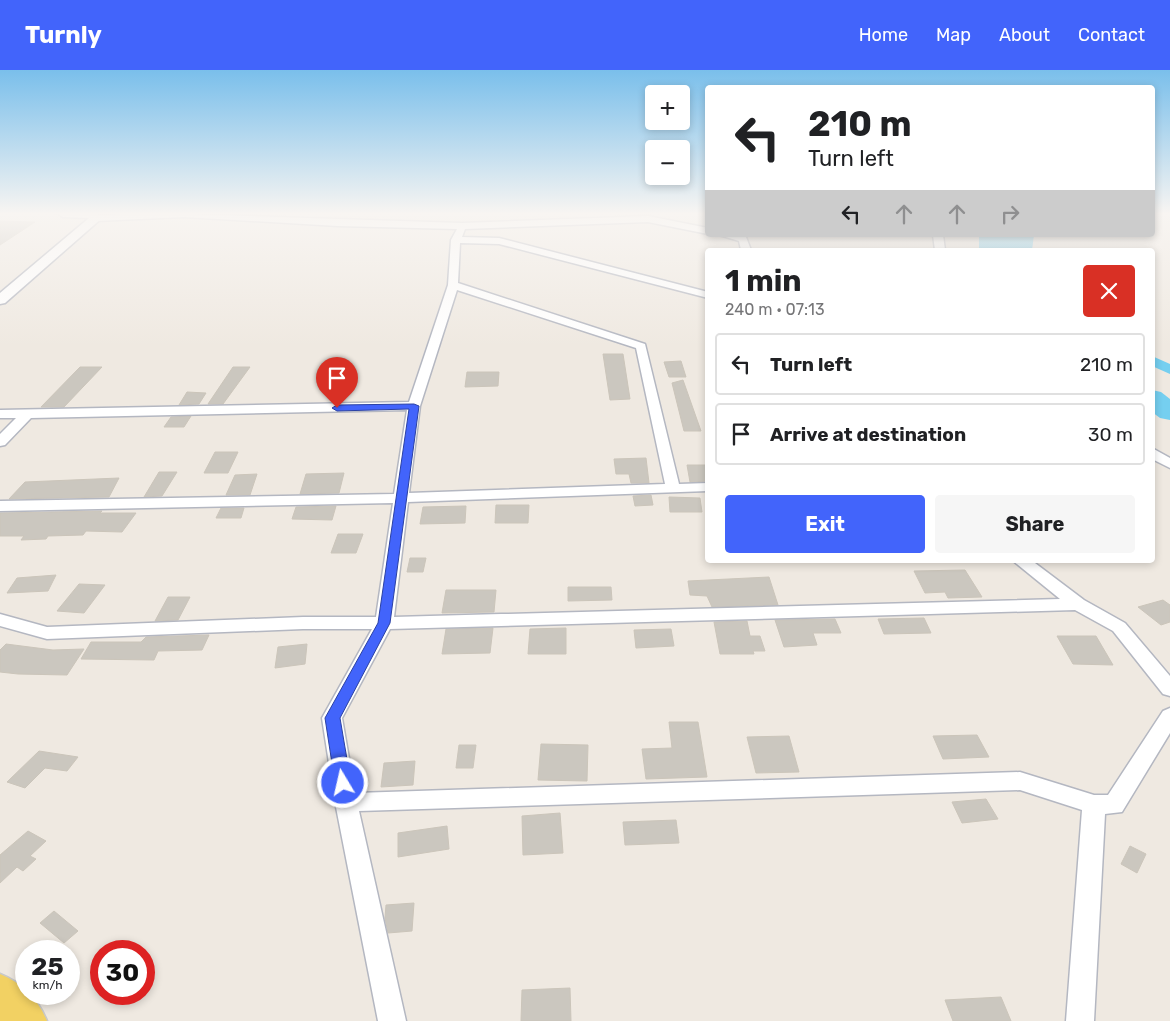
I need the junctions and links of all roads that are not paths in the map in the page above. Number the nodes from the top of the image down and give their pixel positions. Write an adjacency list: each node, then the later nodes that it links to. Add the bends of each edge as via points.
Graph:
1 (50, 257): 6 (street)
2 (456, 257): 4 (street)
3 (559, 257): 5 (street)
4 (453, 285): 7 (street); 14 (street, via 641,346)
5 (705, 294)
6 (0, 300)
7 (414, 406): 9 (street); 15 (street)
8 (0, 414): 9 (street)
9 (27, 414): 10 (street)
10 (0, 442)
11 (1155, 454): 12 (street)
12 (1170, 464)
13 (705, 487): 14 (street)
14 (673, 488): 15 (street)
15 (403, 498): 16 (street); 20 (street)
16 (0, 506)
17 (1024, 563): 18 (street)
18 (1078, 604): 20 (street); 21 (street, via 1119,627)
19 (0, 620): 20 (street, via 47,634 304,623)
20 (384, 623): 23 (street, via 332,718)
21 (1170, 689)
22 (1170, 716): 24 (street, via 1114,805)
23 (346, 802): 24 (street, via 1020,781); 27 (street)
24 (1094, 804): 28 (street)
25 (0, 994): 26 (main road)
26 (26, 1021)
27 (392, 1021)
28 (1080, 1021)

